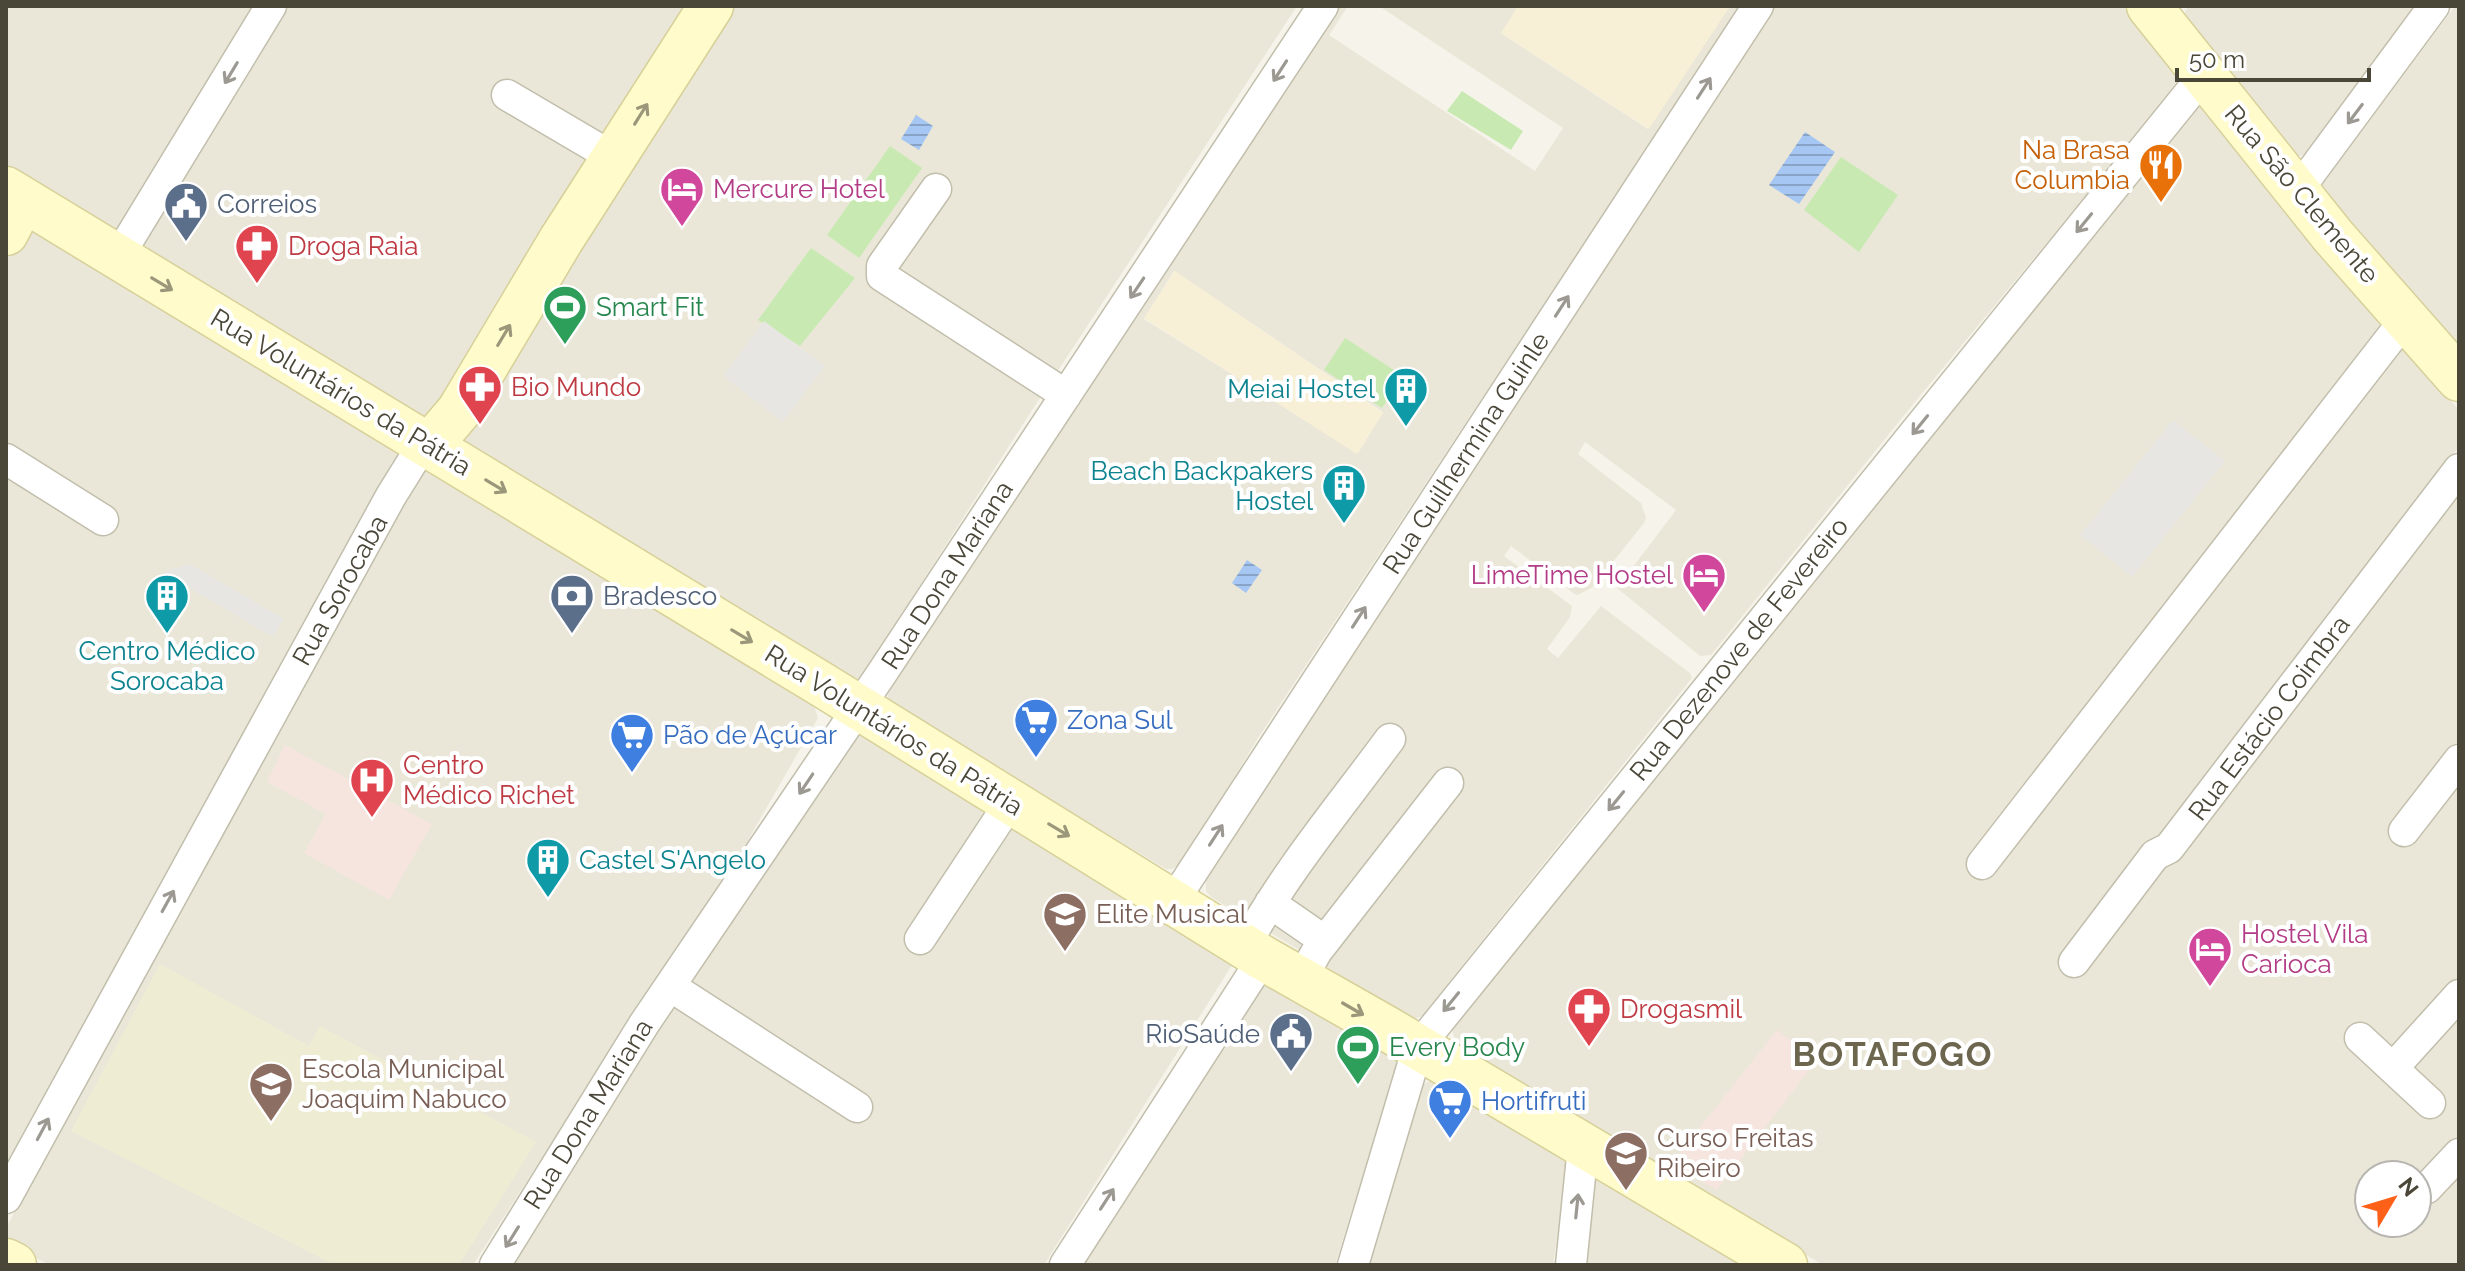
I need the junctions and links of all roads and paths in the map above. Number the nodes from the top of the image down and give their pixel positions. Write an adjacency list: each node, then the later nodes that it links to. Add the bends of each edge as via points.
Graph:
1 (271, 6): 13 (street, one-way to 13)
2 (711, 6): 9 (main road, Rua Sorocaba, one-way to 2)
3 (1323, 6): 16 (street, Rua Dona Mariana, one-way to 16)
4 (1758, 6): 28 (street, Rua Guilhermina Guinle, one-way to 4)
5 (2434, 6): 11 (street, one-way to 11)
6 (2165, 13): 7 (main road, Rua São Clemente)
7 (2204, 75): 11 (main road, Rua São Clemente); 38 (street, Rua Dezenove de Fevereiro, one-way to 38)
8 (507, 95): 9 (street)
9 (614, 158): 17 (main road, Rua Sorocaba, one-way to 9, via 459,411)
10 (936, 189): 16 (street, via 882,266 882,276)
11 (2298, 190): 14 (main road, Rua São Clemente)
12 (12, 207): 13 (main road, Rua Voluntários da Pátria)
13 (118, 257): 17 (main road, Rua Voluntários da Pátria, one-way to 17)
14 (2407, 317): 15 (main road, Rua São Clemente); 27 (street)
15 (2459, 379)
16 (1066, 395): 21 (street, Rua Dona Mariana)
17 (429, 446): 21 (main road, Rua Voluntários da Pátria, one-way to 21); 45 (street, Rua Sorocaba, one-way to 17, via 391,496 414,459)
18 (6, 459): 20 (street)
19 (2459, 469): 33 (street, Rua Estácio Coimbra, via 2169,848 2155,855)
20 (103, 520)
21 (858, 709): 25 (main road, Rua Voluntários da Pátria); 35 (street, Rua Dona Mariana, one-way to 35)
22 (1390, 739): 29 (street)
23 (2459, 760): 26 (street)
24 (1448, 783): 31 (street)
25 (1011, 801): 28 (main road, Rua Voluntários da Pátria, one-way to 28); 30 (street)
26 (2404, 831)
27 (1982, 864)
28 (1174, 900): 32 (main road, Rua Voluntários da Pátria)
29 (1270, 903): 31 (street); 32 (street)
30 (920, 939)
31 (1325, 941): 34 (street)
32 (1254, 952): 34 (main road, Rua Voluntários da Pátria); 49 (street, one-way to 32)
33 (2074, 962)
34 (1301, 979): 38 (main road, Rua Voluntários da Pátria, one-way to 38)
35 (670, 986): 41 (street); 48 (street, Rua Dona Mariana, one-way to 48)
36 (2459, 995): 39 (street)
37 (2360, 1038): 39 (street)
38 (1418, 1047): 42 (main road, Rua Voluntários da Pátria); 50 (street, Rua Dezenove de Fevereiro)
39 (2393, 1068): 40 (street)
40 (2430, 1103)
41 (857, 1107)
42 (1583, 1147): 51 (street, one-way to 42); 52 (main road, Rua Voluntários da Pátria)
43 (2459, 1154): 44 (street)
44 (2433, 1182)
45 (6, 1198)
46 (6, 1261): 47 (main road)
47 (14, 1265)
48 (495, 1265)
49 (1065, 1265)
50 (1353, 1265)
51 (1571, 1265)
52 (1785, 1265)

